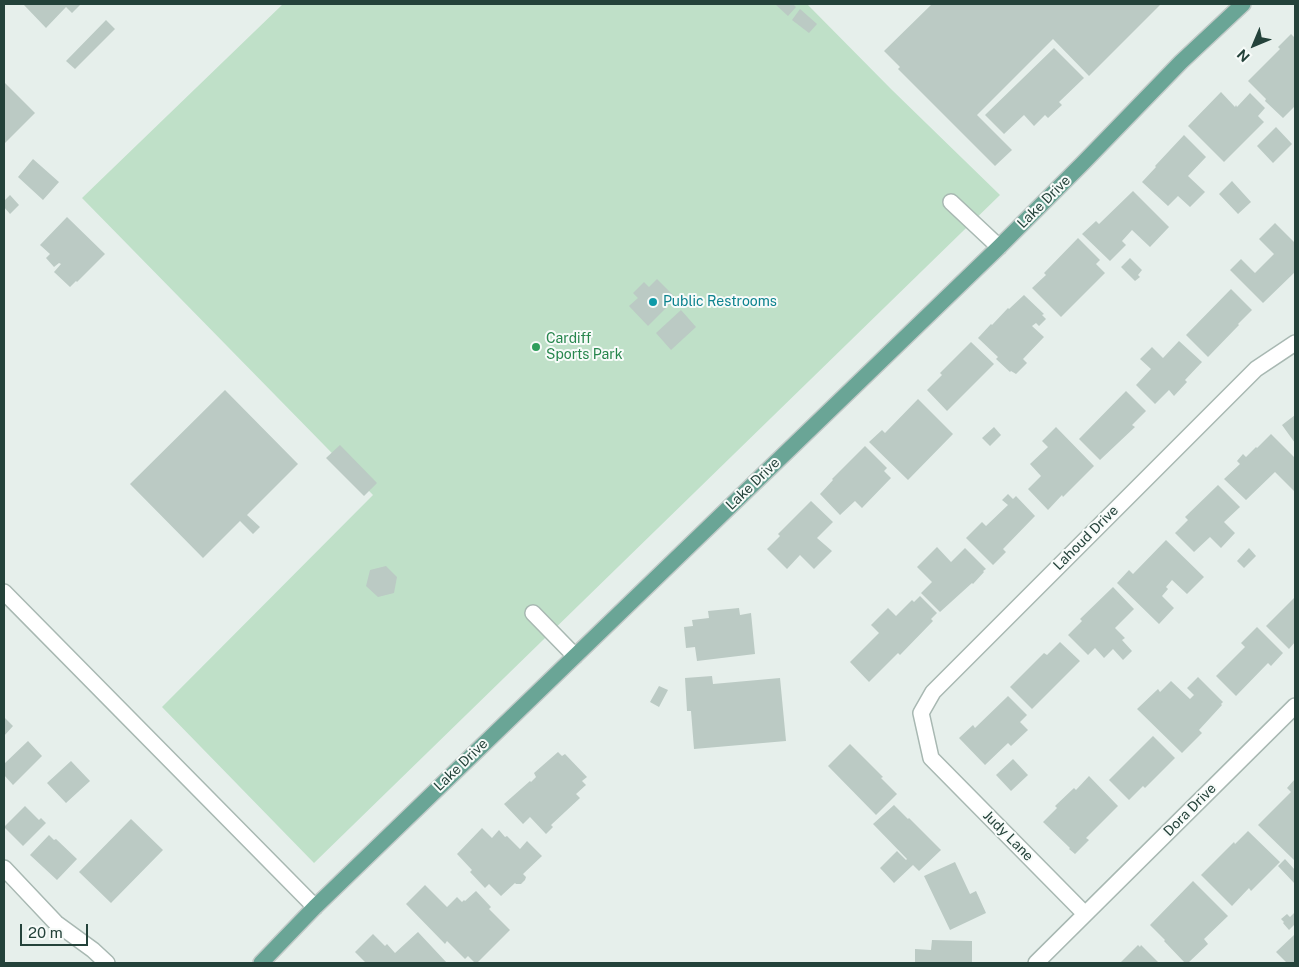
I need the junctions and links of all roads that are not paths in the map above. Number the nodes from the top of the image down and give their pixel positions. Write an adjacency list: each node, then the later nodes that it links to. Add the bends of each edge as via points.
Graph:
1 (1243, 4): 3 (main road, Lake Drive, via 1181,62)
2 (951, 202): 3 (street)
3 (999, 247): 7 (main road, Lake Drive)
4 (1295, 343): 9 (street, Lahoud Drive, via 1256,369 933,692 921,713)
5 (4, 592): 11 (street)
6 (533, 613): 7 (street)
7 (575, 656): 11 (main road, Lake Drive)
8 (1295, 706): 12 (street, Dora Drive)
9 (931, 758): 12 (street, Judy Lane)
10 (4, 868): 13 (street, via 56,923)
11 (316, 907): 14 (main road, Lake Drive)
12 (1086, 914): 15 (street, Dora Drive)
13 (107, 963)
14 (261, 963)
15 (1036, 963)

